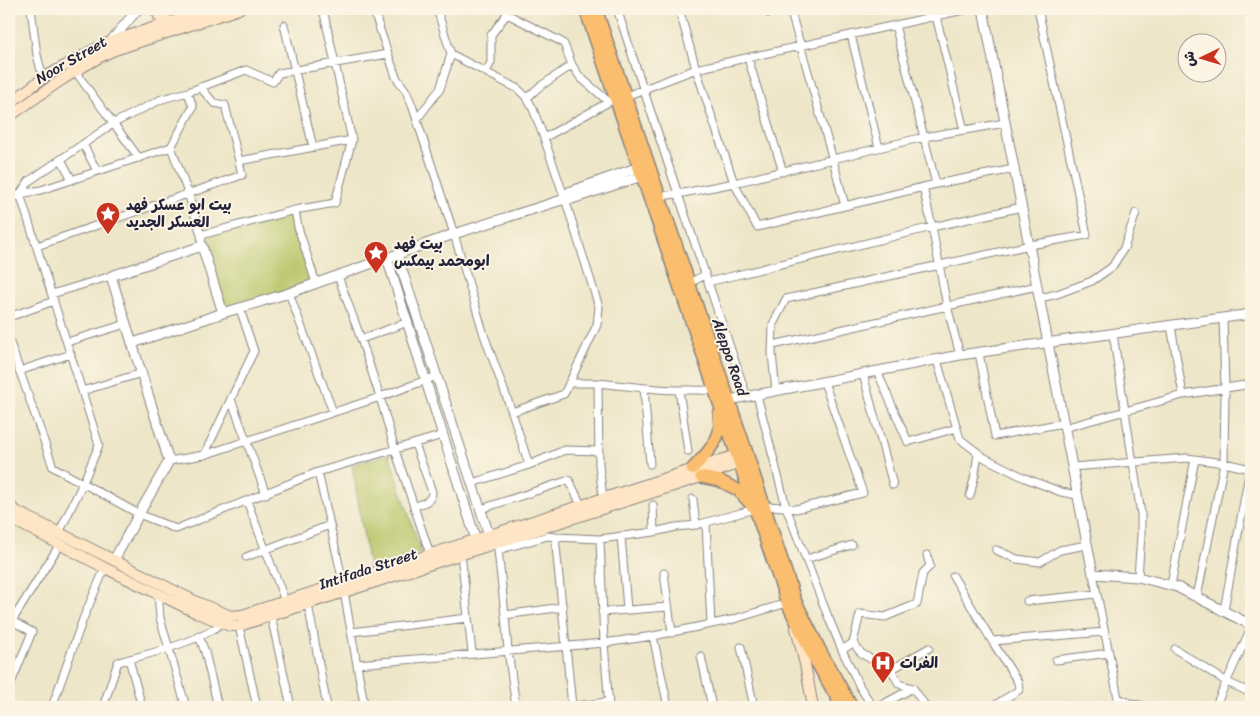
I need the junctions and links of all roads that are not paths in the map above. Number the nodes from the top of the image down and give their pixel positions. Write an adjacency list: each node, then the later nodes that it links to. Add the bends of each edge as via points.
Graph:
1 (31, 9): 38 (street)
2 (138, 9): 26 (street)
3 (155, 9): 22 (main road, via 159,16)
4 (210, 9): 22 (main road, Noor Street)
5 (239, 9): 26 (main road, Noor Street)
6 (323, 9): 32 (street)
7 (373, 9): 29 (street)
8 (437, 9): 30 (street)
9 (586, 9): 43 (main road, Aleppo Road)
10 (596, 9): 43 (main road, Aleppo Road)
11 (617, 9): 40 (street)
12 (679, 9): 34 (street)
13 (766, 9): 14 (street, via 768,14)
14 (791, 9): 27 (street)
15 (924, 9): 21 (street)
16 (968, 9): 20 (street)
17 (983, 9): 48 (street)
18 (1038, 9): 82 (street, via 1086,235)
19 (506, 11): 33 (street, via 560,40); 37 (street, via 491,35 490,62)
20 (936, 16): 21 (street); 49 (street)
21 (926, 18): 24 (street)
22 (171, 22): 26 (main road, Noor Street)
23 (284, 25): 35 (street)
24 (894, 25): 25 (street); 50 (street)
25 (851, 35): 27 (street); 56 (street)
26 (111, 46): 28 (main road, Noor Street)
27 (801, 46): 31 (street); 60 (street)
28 (95, 54): 36 (main road, Noor Street); 38 (main road, Noor Street)
29 (388, 54): 32 (street); 46 (street)
30 (451, 54): 37 (street); 46 (street, via 440,88)
31 (748, 58): 34 (street); 64 (street)
32 (334, 63): 35 (street); 52 (street)
33 (572, 65): 42 (street); 43 (street, via 580,77)
34 (696, 69): 40 (street); 66 (street)
35 (294, 70): 39 (street, via 279,73 273,82 246,70); 55 (street)
36 (76, 72): 45 (main road, Noor Street); 47 (street)
37 (486, 72): 42 (street)
38 (43, 78): 44 (main road, Noor Street)
39 (200, 87): 41 (street); 59 (street, via 214,103 225,105)
40 (643, 89): 43 (street); 71 (street)
41 (188, 92): 47 (street, via 162,99); 54 (street, via 193,107)
42 (527, 98): 51 (street)
43 (617, 99): 51 (street); 63 (main road, Aleppo Road); 72 (main road, Aleppo Road)
44 (9, 104)
45 (9, 117)
46 (417, 119): 80 (street)
47 (114, 123): 53 (street); 57 (street)
48 (1005, 123): 49 (street); 61 (street)
49 (964, 130): 50 (street)
50 (924, 137): 56 (street); 67 (street)
51 (544, 138): 73 (street)
52 (352, 140): 55 (street); 77 (street, via 335,202)
53 (83, 144): 58 (street); 62 (street)
54 (171, 147): 57 (street); 69 (street)
55 (313, 147): 59 (street)
56 (879, 148): 60 (street)
57 (138, 158): 62 (street)
58 (61, 159): 65 (street); 70 (street, via 29,181)
59 (239, 160): 69 (street, via 242,174)
60 (833, 160): 64 (street); 75 (street)
61 (1014, 168): 67 (street); 76 (street)
62 (98, 171): 65 (street)
63 (641, 172): 73 (street, via 569,192); 129 (main road, Aleppo Road)
64 (783, 172): 66 (street)
65 (72, 180): 70 (street)
66 (734, 183): 71 (street); 75 (street, via 757,227)
67 (936, 184): 68 (street)
68 (923, 187): 75 (street); 79 (street)
69 (188, 193): 81 (street); 83 (street)
70 (20, 194): 74 (street); 83 (street)
71 (678, 194): 72 (street); 88 (street)
72 (659, 196): 94 (main road, Aleppo Road)
73 (565, 199): 80 (street); 125 (street, via 598,307 597,325)
74 (9, 201)
75 (845, 206)
76 (1022, 206): 79 (street); 82 (street)
77 (295, 210): 81 (street); 92 (street)
78 (1136, 213): 97 (street, via 1124,248 1112,267 1092,281)
79 (932, 227): 87 (street); 91 (street)
80 (454, 234): 85 (street); 141 (street, via 484,335)
81 (201, 235): 84 (street)
82 (1030, 245): 87 (street); 93 (street)
83 (37, 246): 96 (street)
84 (202, 246): 89 (street); 100 (street)
85 (397, 255): 86 (street); 122 (street)
86 (387, 258): 90 (street); 104 (street)
87 (939, 265): 98 (street); 113 (street, via 786,299 773,324)
88 (705, 275): 91 (street); 94 (street, via 693,281)
89 (111, 276): 96 (street); 105 (street)
90 (338, 276): 92 (street); 108 (street)
91 (708, 282): 135 (street)
92 (316, 283): 95 (street)
93 (1038, 286): 97 (street); 98 (street)
94 (690, 288): 138 (main road, Aleppo Road)
95 (289, 293): 99 (street); 140 (street)
96 (53, 298): 102 (street); 110 (street)
97 (1040, 298): 112 (street)
98 (947, 306): 113 (street); 116 (street)
99 (240, 309): 100 (street); 137 (street, via 254,351)
100 (223, 313): 111 (street)
101 (1251, 314): 103 (street)
102 (9, 317)
103 (1223, 318): 106 (street); 130 (street)
104 (408, 322): 108 (street); 123 (street)
105 (126, 324): 110 (street); 111 (street)
106 (1171, 326): 107 (street); 134 (street)
107 (1113, 334): 112 (street); 139 (street)
108 (361, 339): 136 (street)
109 (9, 340): 118 (street)
110 (67, 342): 115 (street)
111 (132, 343): 120 (street)
112 (1049, 343): 114 (street); 142 (street)
113 (772, 345): 133 (street)
114 (979, 353): 116 (street); 142 (street, via 995,436)
115 (71, 354): 118 (street); 132 (street)
116 (960, 355): 117 (street)
117 (937, 360): 119 (street); 143 (street)
118 (19, 370): 163 (street, via 53,467)
119 (877, 371): 121 (street); 143 (street, via 908,442)
120 (142, 373): 132 (street); 154 (street)
121 (862, 374): 124 (street); 165 (street)
122 (437, 376): 123 (street); 164 (street)
123 (426, 380): 136 (street); 144 (street)
124 (824, 382): 133 (street); 176 (street, via 863,493 796,509)
125 (569, 383): 126 (street); 141 (street, via 564,394)
126 (598, 383): 128 (street); 148 (street)
127 (1251, 384): 130 (street)
128 (644, 388): 131 (street); 158 (street)
129 (714, 389): 131 (street); 138 (main road, Aleppo Road)
130 (1225, 389): 134 (street); 156 (street)
131 (679, 390): 149 (street)
132 (82, 391): 163 (street, via 99,445)
133 (776, 391): 135 (street)
134 (1183, 395): 139 (street)
135 (752, 396): 138 (street); 176 (street)
136 (380, 397): 140 (street); 147 (street)
137 (231, 399): 145 (street); 151 (street)
138 (723, 401): 152 (main road, Aleppo Road); 162 (main road, via 720,428)
139 (1125, 411): 142 (street); 155 (street)
140 (333, 412): 145 (street)
141 (512, 412): 157 (street)
142 (1064, 426): 159 (street)
143 (957, 428): 150 (street, via 960,439)
144 (443, 436): 146 (street); 191 (street)
145 (247, 441): 151 (street); 166 (street)
146 (415, 444): 147 (street); 175 (street, via 432,497)
147 (395, 450): 161 (street); 175 (street)
148 (599, 450): 157 (street, via 564,450); 169 (street)
149 (688, 451)
150 (978, 453): 167 (street); 168 (street, via 1025,478)
151 (204, 455): 154 (street)
152 (743, 457): 162 (main road, Intifada Street); 177 (main road, Aleppo Road)
153 (1195, 459): 155 (street); 156 (street); 207 (street)
154 (169, 461): 179 (street)
155 (1133, 461): 159 (street); 206 (street, via 1141,514)
156 (1224, 463): 160 (street); 211 (street)
157 (529, 464): 164 (street)
158 (650, 464)
159 (1072, 467): 168 (street)
160 (1251, 469): 219 (street)
161 (318, 472): 166 (street); 182 (street)
162 (696, 473): 169 (main road, Intifada Street); 177 (main road, via 738,490); 189 (main road, Intifada Street)
163 (83, 483): 179 (street); 185 (street)
164 (472, 483): 178 (street)
165 (893, 485)
166 (266, 494): 171 (street)
167 (970, 496)
168 (1078, 496): 192 (street)
169 (603, 498): 173 (main road, Intifada Street)
170 (693, 498): 183 (street)
171 (247, 501): 179 (street, via 176,529); 194 (street)
172 (9, 505): 185 (main road, Intifada Street)
173 (581, 505): 178 (street, via 569,480); 189 (main road, Intifada Street)
174 (653, 505): 184 (street)
175 (414, 507): 196 (street)
176 (786, 507): 177 (street); 200 (street)
177 (760, 508): 181 (street); 214 (main road, Aleppo Road); 275 (main road, Aleppo Road, via 795,600)
178 (481, 509): 189 (street)
179 (139, 514): 201 (street)
180 (9, 518): 190 (main road, Intifada Street)
181 (706, 523): 183 (street); 228 (street)
182 (330, 525): 194 (street); 208 (street)
183 (696, 525): 184 (street)
184 (654, 532): 186 (street)
185 (60, 533): 201 (main road, Intifada Street)
186 (621, 536): 188 (street); 218 (street)
187 (555, 537): 188 (street); 189 (street); 217 (street)
188 (600, 538): 220 (street)
189 (494, 543): 191 (main road, Intifada Street); 222 (street)
190 (60, 544): 202 (main road, Intifada Street); 227 (street)
191 (478, 544): 196 (main road, Intifada Street); 197 (main road, Intifada Street)
192 (1087, 545): 195 (street, via 1060,550 1040,562 1017,559); 204 (street)
193 (852, 546): 200 (street)
194 (265, 549): 199 (street); 212 (street)
195 (996, 550)
196 (430, 554): 208 (main road, Intifada Street)
197 (461, 554): 208 (main road, Intifada Street); 224 (street)
198 (927, 555): 237 (street, via 930,566 923,573 917,604 885,617 860,614)
199 (246, 556)
200 (806, 559): 244 (street)
201 (114, 560): 225 (main road, Intifada Street)
202 (105, 568): 209 (main road, Intifada Street); 258 (street)
203 (664, 573): 216 (street)
204 (1093, 574): 206 (street); 210 (street)
205 (953, 576): 235 (street)
206 (1138, 576): 207 (street)
207 (1171, 585): 211 (street)
208 (344, 587): 212 (main road, Intifada Street); 215 (main road, Intifada Street); 230 (street)
209 (158, 593): 225 (main road, Intifada Street, via 195,612); 240 (street, via 160,618)
210 (1097, 594): 213 (street); 231 (street)
211 (1197, 597): 219 (street)
212 (285, 601): 226 (main road, Intifada Street)
213 (1027, 601)
214 (787, 603): 223 (main road, Aleppo Road); 228 (street)
215 (308, 604): 221 (main road, Intifada Street); 265 (street)
216 (668, 607): 218 (street); 232 (street)
217 (563, 608): 222 (street); 238 (street)
218 (627, 609): 220 (street)
219 (1224, 610): 229 (street)
220 (602, 612): 236 (street)
221 (271, 616): 226 (main road, Intifada Street); 264 (street)
222 (506, 616): 243 (street)
223 (793, 617): 273 (main road); 274 (main road, Aleppo Road)
224 (468, 618): 230 (street); 245 (street)
225 (223, 619): 226 (main road, Intifada Street, via 231,616); 233 (street, via 209,632)
226 (243, 621): 263 (street)
227 (10, 624): 253 (street, via 32,632)
228 (711, 624): 232 (street)
229 (1251, 626): 252 (street)
230 (351, 632): 250 (street)
231 (1105, 632): 235 (street); 246 (street)
232 (672, 633): 234 (street)
233 (199, 636): 240 (street); 262 (street)
234 (653, 636): 236 (street); 270 (street)
235 (992, 641): 279 (street, via 1018,682 1019,690)
236 (604, 642): 238 (street); 257 (street)
237 (853, 643): 244 (street); 251 (street, via 860,653)
238 (566, 646): 243 (street); 269 (street)
239 (741, 647): 272 (street)
240 (169, 648): 248 (street); 261 (street)
241 (929, 648): 251 (street, via 894,668)
242 (1175, 649): 252 (street)
243 (508, 650): 245 (street); 268 (street)
244 (842, 650): 276 (street)
245 (472, 653): 250 (street)
246 (1109, 653): 249 (street); 280 (street, via 1118,698)
247 (701, 656): 271 (street)
248 (129, 659): 259 (street, via 118,662); 260 (street)
249 (1056, 660)
250 (357, 664): 256 (street)
251 (890, 667): 254 (street, via 900,684)
252 (1226, 682): 255 (street); 281 (street)
253 (9, 688)
254 (913, 688): 277 (street); 278 (street)
255 (1251, 693)
256 (364, 704): 266 (street); 267 (street)
257 (608, 705): 269 (street)
258 (52, 707)
259 (103, 707)
260 (142, 707)
261 (186, 707)
262 (218, 707)
263 (257, 707)
264 (291, 707)
265 (328, 707)
266 (349, 707)
267 (392, 707)
268 (516, 707)
269 (570, 707)
270 (668, 707)
271 (712, 707)
272 (754, 707)
273 (813, 707)
274 (842, 707)
275 (852, 707)
276 (873, 707)
277 (878, 707)
278 (926, 707)
279 (992, 707)
280 (1151, 707)
281 (1215, 707)

